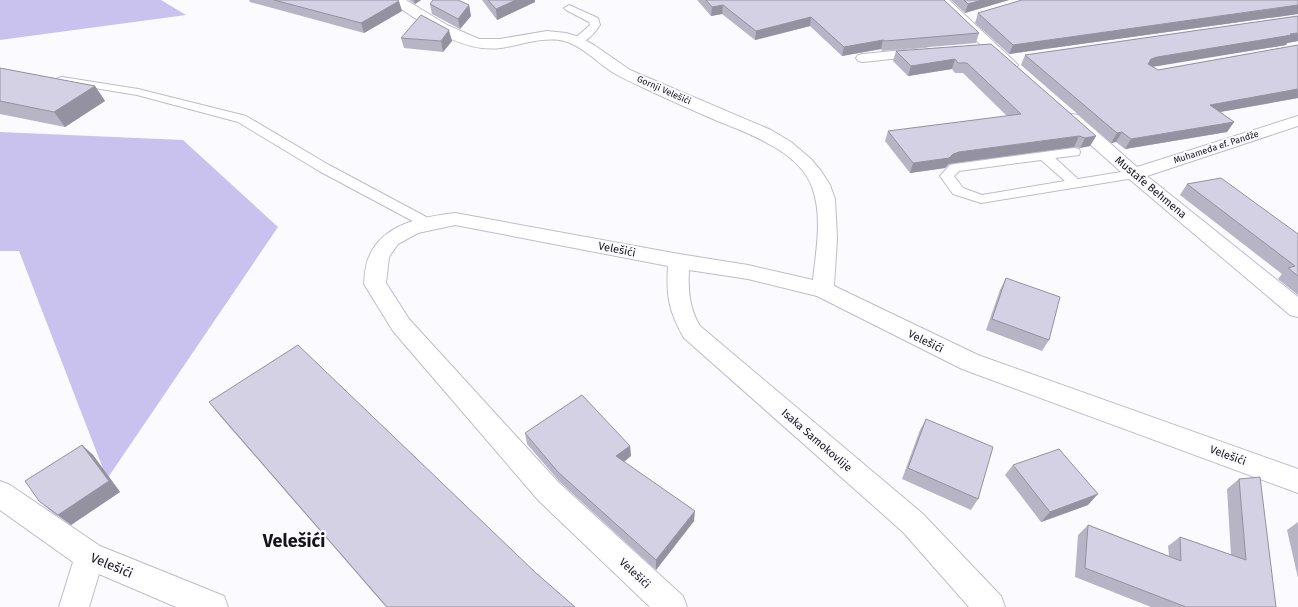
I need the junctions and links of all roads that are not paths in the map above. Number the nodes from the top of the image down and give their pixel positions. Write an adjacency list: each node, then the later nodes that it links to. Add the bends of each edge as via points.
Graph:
1 (396, 0): 4 (street, Gornji Velešići, via 459,38 492,44 555,35)
2 (941, 0): 5 (street, via 970,18)
3 (569, 8): 4 (lane, via 594,20 592,30)
4 (577, 41): 19 (street, Gornji Velešići, via 625,72 768,134 791,149 810,169 822,188 827,209)
5 (991, 47): 6 (street); 9 (street, via 1014,60)
6 (968, 48)
7 (938, 51): 8 (street)
8 (863, 58)
9 (1024, 77)
10 (47, 78): 17 (lane, via 138,92 242,119 324,168)
11 (1059, 108): 15 (street, Mustafe Behmena)
12 (1298, 121): 15 (street, Muhameda ef. Pandže)
13 (1074, 152): 14 (lane)
14 (1045, 156): 16 (lane); 16 (lane, via 955,168 947,176 958,191 981,199)
15 (1134, 174): 16 (lane); 20 (street, Mustafe Behmena)
16 (1075, 183)
17 (426, 223): 18 (street, Velešići, via 455,219); 26 (street, Velešići, via 389,241 379,256 375,284 401,325 544,486)
18 (679, 261): 19 (street, Velešići, via 748,272); 27 (street, Isaka Samokovlije, via 679,306 683,320 692,332 913,523)
19 (823, 290): 21 (street, Velešići, via 970,362)
20 (1298, 309)
21 (1298, 481)
22 (0, 494): 23 (street, Velešići)
23 (90, 556): 24 (street); 25 (street, Velešići)
24 (74, 607)
25 (213, 607)
26 (672, 607)
27 (990, 607)

